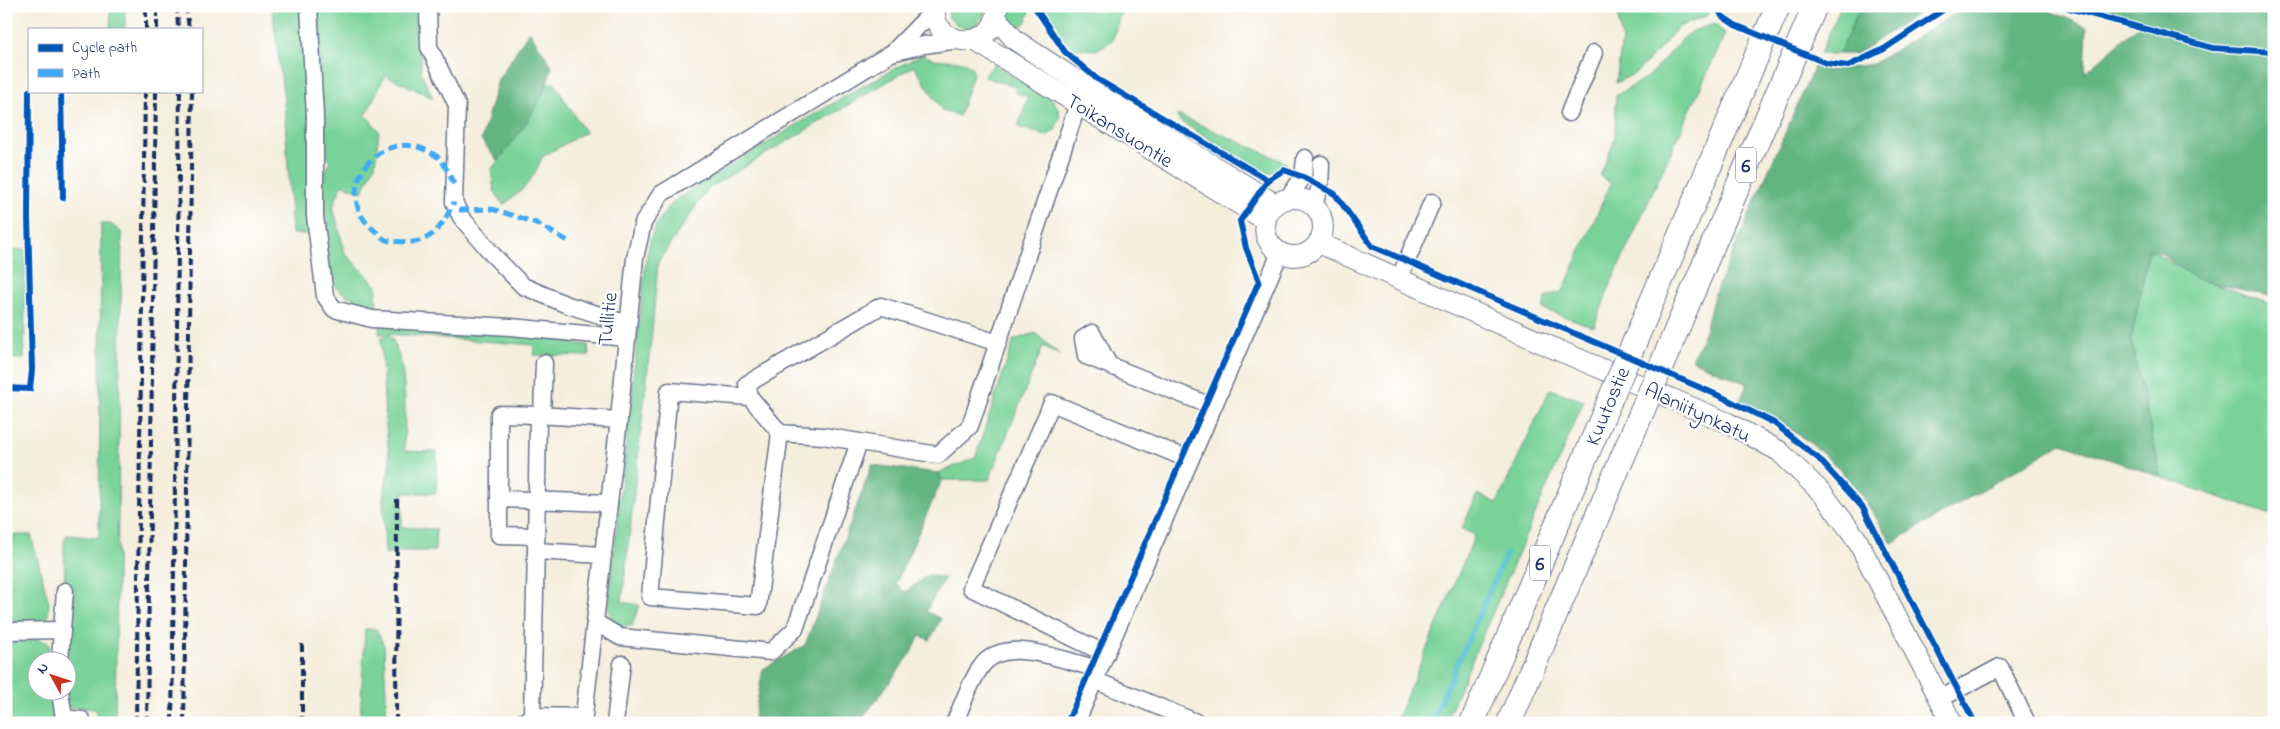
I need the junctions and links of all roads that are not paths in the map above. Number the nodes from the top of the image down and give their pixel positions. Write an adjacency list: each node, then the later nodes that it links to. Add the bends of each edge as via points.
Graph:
1 (309, 6): 24 (street, via 315,118 315,216 325,296 334,309 372,319)
2 (428, 6): 24 (street, via 429,47 457,105 454,202 461,217 523,286)
3 (1763, 6): 22 (highway)
4 (1778, 6): 22 (highway, Kuutostie / 6)
5 (1815, 6): 23 (highway, Kuutostie / 6)
6 (1828, 6): 23 (highway)
7 (934, 8): 9 (main road, Toikansuontie, via 941,29 948,36); 10 (street, Tullitie)
8 (997, 12): 9 (main road, via 988,32); 18 (main road, Toikansuontie, via 1015,40)
9 (966, 40): 10 (street, Tullitie); 12 (main road, Toikansuontie)
10 (892, 52): 24 (street, Tullitie, via 661,194 643,223 635,258)
11 (1594, 52): 13 (street)
12 (1078, 104): 18 (main road, Toikansuontie); 25 (street)
13 (1569, 113)
14 (1305, 158): 18 (street, via 1302,177)
15 (1321, 164): 17 (street, via 1320,187)
16 (1432, 202): 21 (street)
17 (1314, 204): 18 (main road, via 1302,198); 19 (main road, via 1323,218 1323,235)
18 (1276, 208): 20 (main road, via 1266,235)
19 (1319, 243): 20 (main road, via 1306,254); 21 (main road, Alaniitynkatu)
20 (1280, 253): 29 (street)
21 (1399, 279): 48 (main road, Alaniitynkatu, via 1728,423 1778,451 1823,494 1856,538)
22 (1658, 287): 57 (highway, Kuutostie / 6, bridge)
23 (1689, 299): 58 (highway, Kuutostie / 6, bridge)
24 (628, 331): 31 (street, Tullitie)
25 (998, 343): 28 (street, via 882,306 747,384); 33 (street, via 970,426 938,455)
26 (544, 363): 30 (street)
27 (1109, 365): 29 (street)
28 (750, 397): 32 (street); 32 (street, via 669,391 650,597 758,606)
29 (1213, 407): 34 (street)
30 (540, 415): 31 (street); 35 (street, via 498,414); 36 (street)
31 (619, 420): 37 (street, Tullitie)
32 (780, 433): 33 (street)
33 (859, 442): 41 (street, via 795,629 771,652 620,637)
34 (1190, 460): 45 (street); 45 (street, via 1052,403 971,588)
35 (499, 499): 36 (street); 38 (street, via 499,535)
36 (538, 500): 37 (street); 38 (street)
37 (609, 503): 39 (street, Tullitie)
38 (536, 544): 39 (street); 50 (street)
39 (603, 555): 41 (street, Tullitie)
40 (65, 591): 42 (street)
41 (595, 622): 51 (street, Tullitie)
42 (62, 630): 43 (street); 44 (street)
43 (6, 631)
44 (61, 652)
45 (1106, 654): 47 (street)
46 (622, 664): 53 (street)
47 (1097, 675): 54 (street, via 1020,649 992,655 980,668); 55 (street); 56 (street)
48 (1940, 699): 59 (main road, Alaniitynkatu); 60 (street, via 2000,667)
49 (62, 702): 52 (street, via 64,718 82,720)
50 (527, 719): 51 (street)
51 (583, 720)
52 (82, 723)
53 (615, 723)
54 (954, 723)
55 (1076, 723)
56 (1198, 723)
57 (1472, 723)
58 (1509, 723)
59 (1952, 723)
60 (2026, 723)

